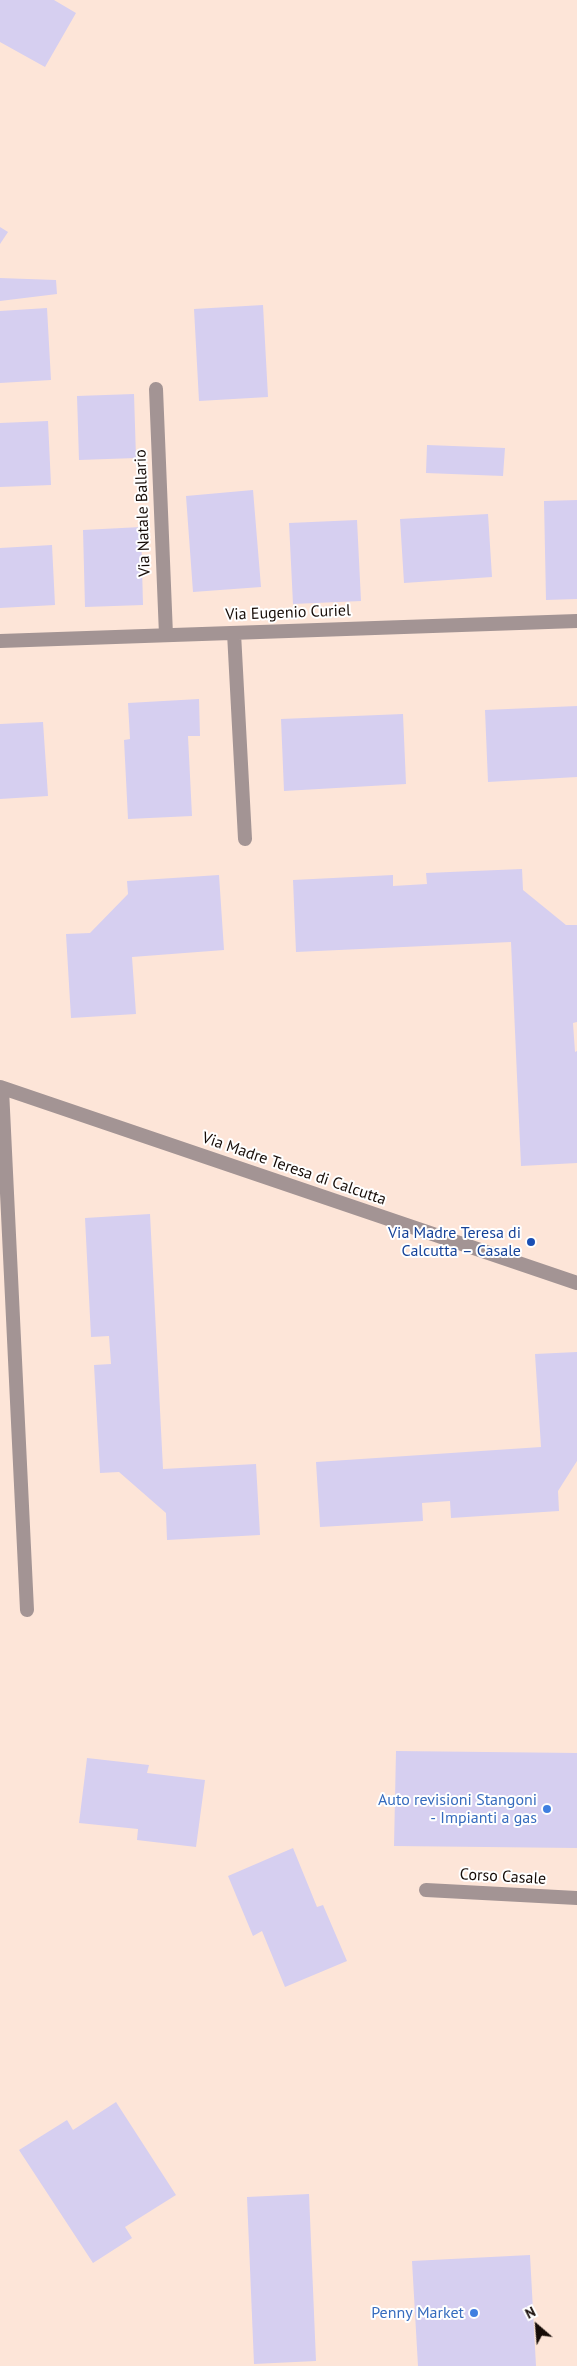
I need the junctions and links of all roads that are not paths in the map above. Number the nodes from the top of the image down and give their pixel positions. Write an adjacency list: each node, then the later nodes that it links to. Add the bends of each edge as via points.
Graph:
1 (156, 388): 4 (street, Via Natale Ballario)
2 (577, 621): 3 (street, Via Eugenio Curiel)
3 (234, 633): 4 (street, Via Eugenio Curiel); 6 (street)
4 (166, 635): 5 (street, Via Eugenio Curiel)
5 (0, 641)
6 (246, 839)
7 (1, 1088): 8 (street, Via Madre Teresa di Calcutta); 9 (street)
8 (577, 1283)
9 (27, 1610)
10 (426, 1890): 11 (street, Corso Casale)
11 (577, 1898)

